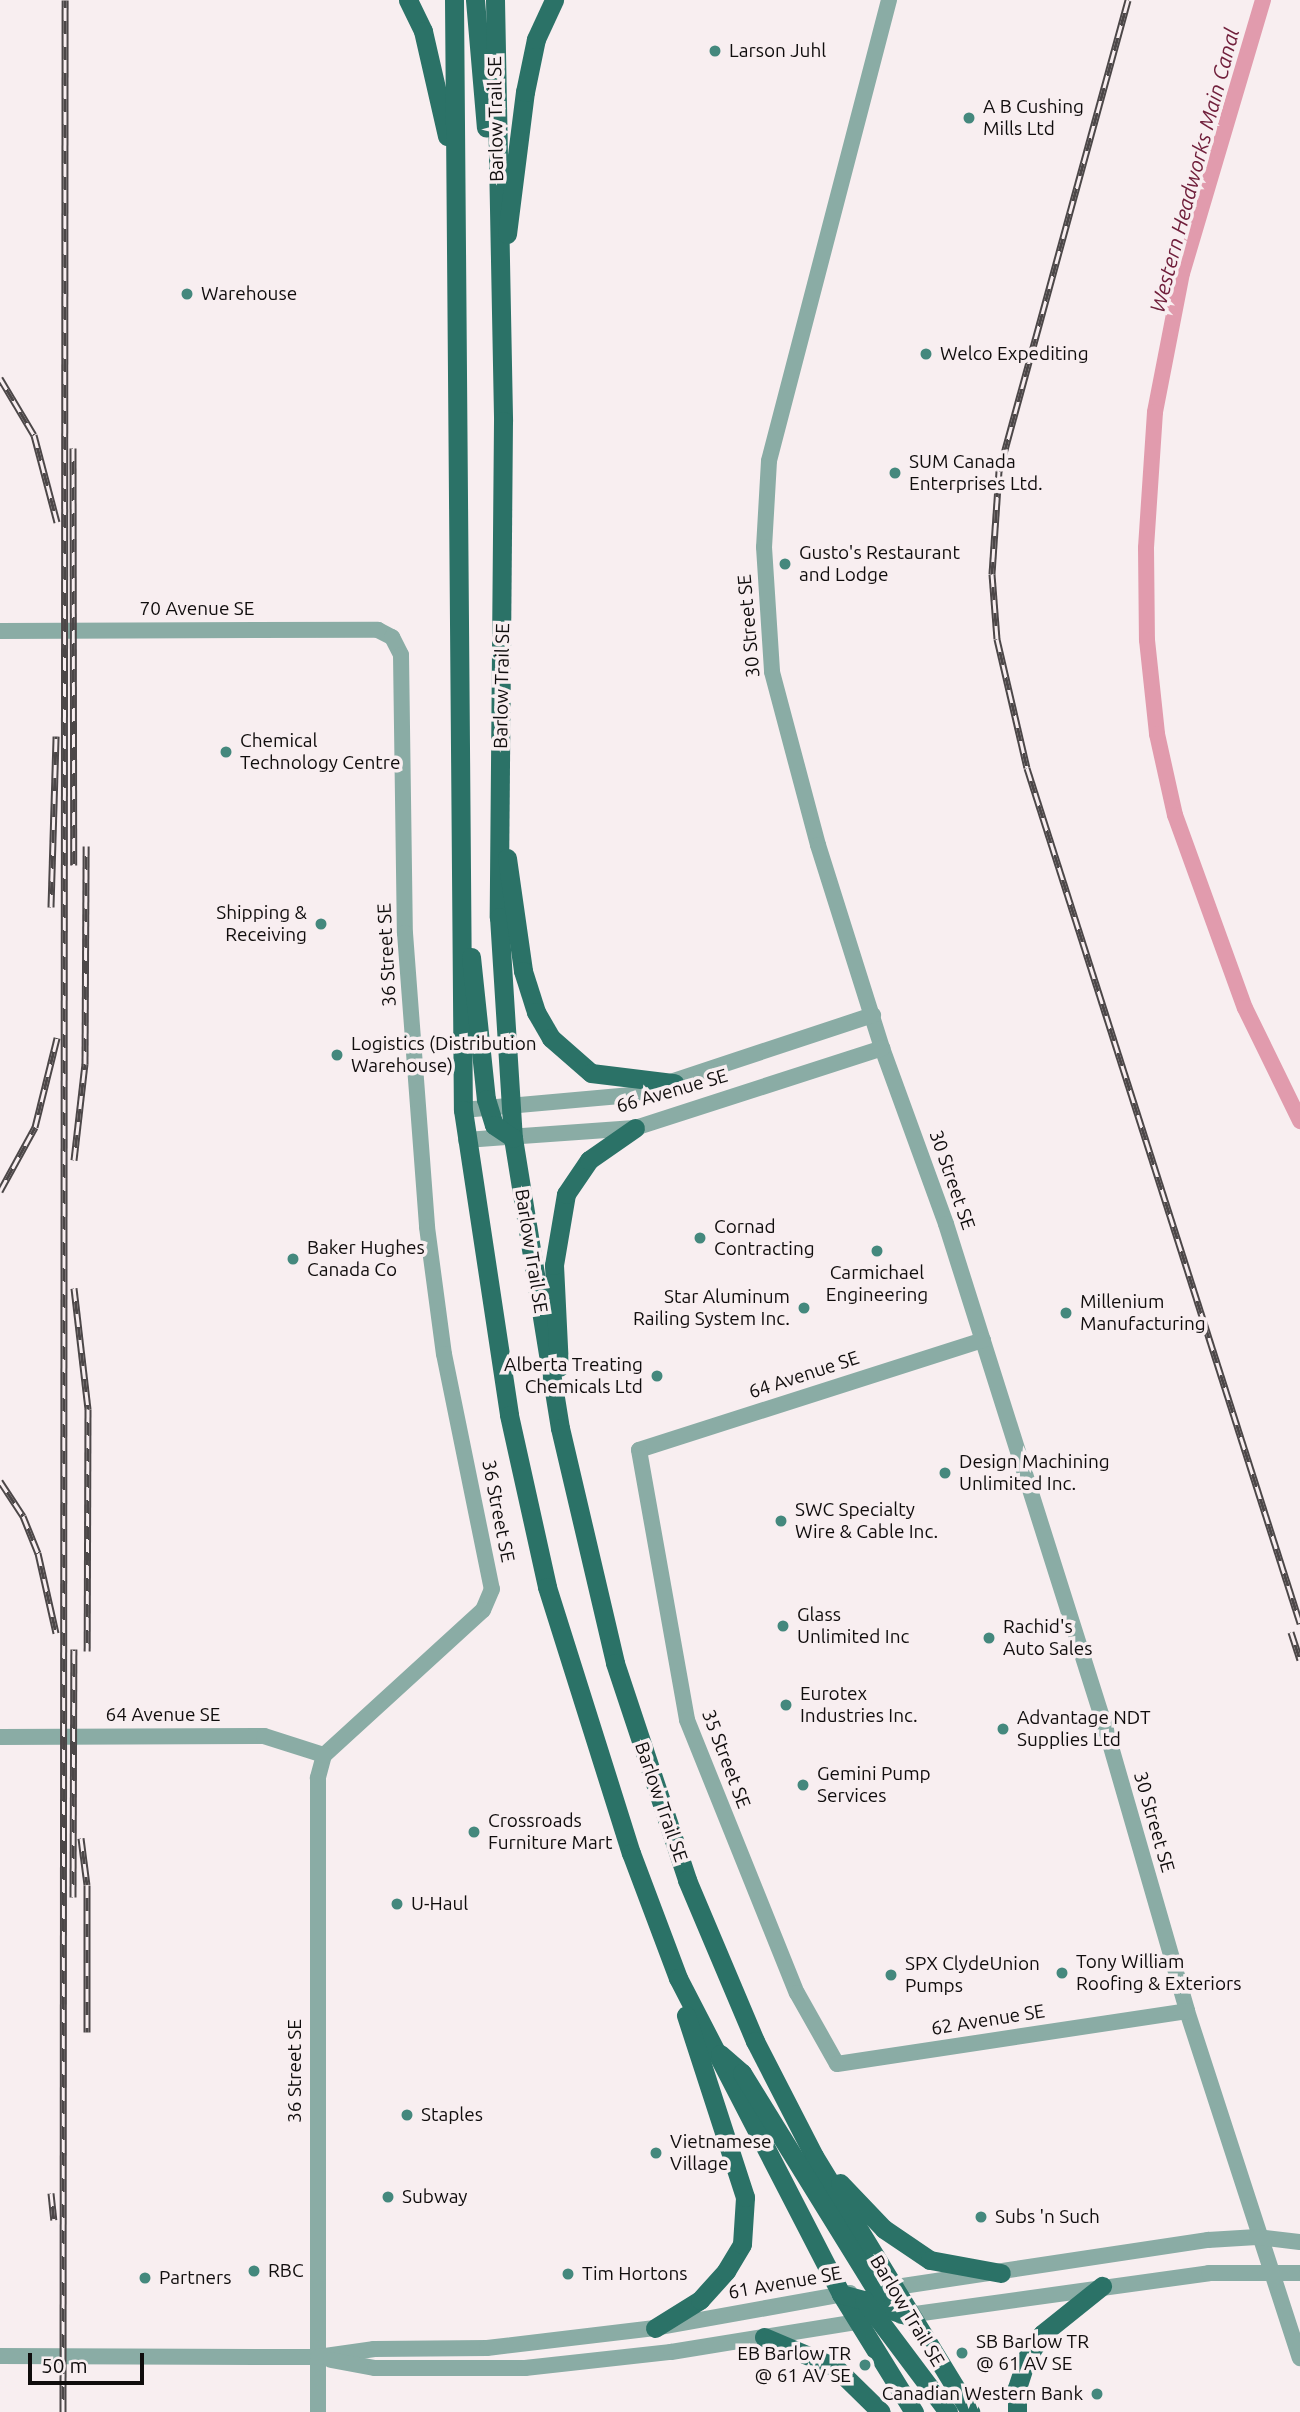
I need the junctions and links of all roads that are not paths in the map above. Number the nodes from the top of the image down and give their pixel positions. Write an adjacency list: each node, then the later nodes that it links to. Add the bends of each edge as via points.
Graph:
1 (408, 0): 7 (main road, via 423,31)
2 (454, 0): 7 (main road, Barlow Trail SE)
3 (475, 0): 8 (main road, via 483,114)
4 (495, 0): 8 (main road, Barlow Trail SE)
5 (554, 0): 9 (main road, via 536,39)
6 (889, 0): 14 (street, 30 Street SE, via 769,461 764,547 772,672 818,845)
7 (456, 172): 13 (main road, Barlow Trail SE)
8 (497, 195): 9 (main road, Barlow Trail SE)
9 (499, 290): 12 (main road, Barlow Trail SE)
10 (0, 631): 11 (street, 70 Avenue SE, via 378,630)
11 (392, 636): 27 (street, 36 Street SE, via 401,655 405,933 427,1227 444,1354 492,1589 483,1609)
12 (500, 826): 16 (main road, via 519,923 523,971 536,1012 551,1038 591,1073); 17 (main road, Barlow Trail SE, via 499,916)
13 (461, 893): 18 (main road); 19 (main road, Barlow Trail SE)
14 (873, 1015): 15 (street, 30 Street SE); 16 (street, 66 Avenue SE)
15 (883, 1048): 20 (street, 66 Avenue SE); 23 (street, 30 Street SE)
16 (674, 1083): 17 (street, 66 Avenue SE, via 631,1095)
17 (510, 1105): 18 (street, 66 Avenue SE); 21 (main road, Barlow Trail SE)
18 (489, 1107): 19 (street, 66 Avenue SE); 21 (main road, via 494,1125)
19 (463, 1110): 22 (main road, Barlow Trail SE)
20 (635, 1128): 21 (street, 66 Avenue SE); 24 (main road, via 589,1160 566,1194 558,1221 554,1265)
21 (513, 1138): 22 (street, 66 Avenue SE); 24 (main road, Barlow Trail SE)
22 (466, 1140): 28 (main road, Barlow Trail SE, via 509,1415 547,1587 631,1853)
23 (983, 1340): 25 (street, 64 Avenue SE); 29 (street, 30 Street SE, via 1107,1733)
24 (560, 1428): 32 (main road, Barlow Trail SE, via 615,1663 687,1880 755,2041)
25 (639, 1450): 31 (street, 35 Street SE, via 687,1720 797,1993)
26 (0, 1737): 27 (street, 64 Avenue SE, via 264,1736)
27 (324, 1755): 47 (street, 36 Street SE, via 317,1778)
28 (683, 1989): 30 (main road, Barlow Trail SE); 44 (main road, via 686,2020 746,2197 742,2244 726,2271 700,2300)
29 (1187, 2011): 31 (street, 62 Avenue SE); 33 (street, 30 Street SE)
30 (713, 2048): 39 (main road, via 742,2073); 40 (main road, Barlow Trail SE)
31 (837, 2064)
32 (814, 2156): 36 (main road, via 884,2229 930,2260); 39 (main road, Barlow Trail SE)
33 (1257, 2237): 34 (street, 61 Avenue SE); 35 (street, 30 Street SE); 36 (street, 61 Avenue SE, via 1157,2246)
34 (1300, 2242)
35 (1271, 2271): 37 (street, 61 Avenue SE); 38 (street, 61 Avenue SE); 48 (street, 30 Street SE)
36 (1001, 2273): 39 (street, 61 Avenue SE)
37 (1300, 2273)
38 (1102, 2286): 41 (street, 61 Avenue SE); 54 (main road, via 1042,2334 1027,2358 1017,2388)
39 (884, 2288): 40 (street, 61 Avenue SE); 41 (main road, Barlow Trail SE)
40 (841, 2294): 42 (main road, via 864,2300); 43 (main road, Barlow Trail SE); 44 (street, 61 Avenue SE)
41 (908, 2316): 42 (street, 61 Avenue SE); 53 (main road, Barlow Trail SE)
42 (880, 2319): 43 (street, 61 Avenue SE); 52 (main road)
43 (859, 2322): 45 (street, 61 Avenue SE); 51 (main road, Barlow Trail SE)
44 (655, 2328): 47 (street, 61 Avenue SE, via 487,2348 374,2349)
45 (764, 2337): 47 (street, 61 Avenue SE, via 525,2368 375,2368); 50 (main road, via 835,2367)
46 (0, 2356): 47 (street, 61 Avenue SE)
47 (318, 2357): 49 (street, 36 Street SE)
48 (1300, 2358)
49 (318, 2412)
50 (881, 2412)
51 (914, 2412)
52 (947, 2412)
53 (970, 2412)
54 (1017, 2412)

